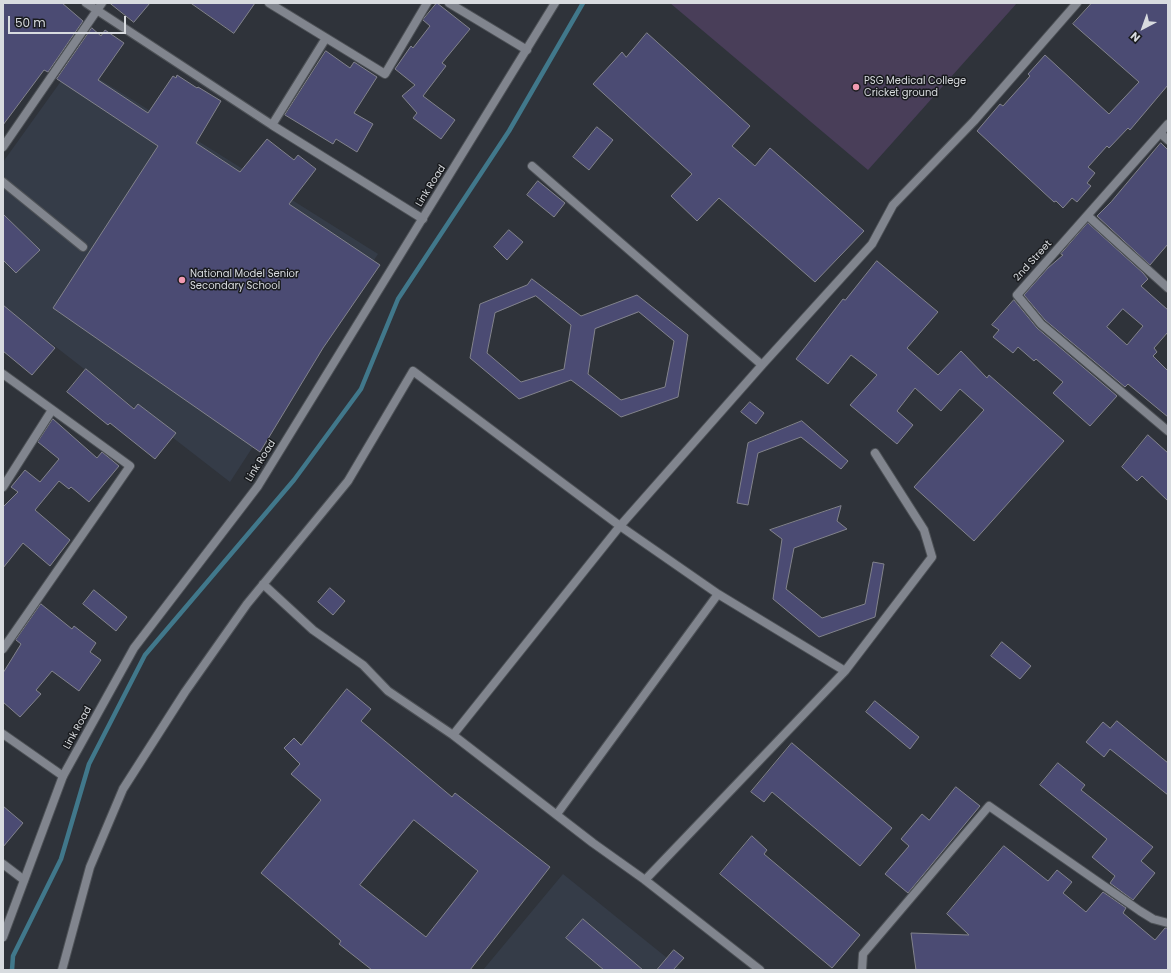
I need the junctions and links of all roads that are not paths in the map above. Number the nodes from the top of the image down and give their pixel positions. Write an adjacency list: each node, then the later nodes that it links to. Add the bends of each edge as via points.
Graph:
1 (86, 3): 7 (street)
2 (269, 3): 8 (street)
3 (427, 3): 8 (street, via 385,74)
4 (449, 3): 9 (street)
5 (555, 3): 9 (street, Link Road)
6 (1078, 3): 21 (street, via 974,121 893,205 872,244)
7 (100, 7): 11 (street); 14 (street)
8 (326, 38): 11 (street)
9 (527, 50): 18 (street, Link Road)
10 (1168, 124): 12 (street, 2nd Street)
11 (272, 125): 18 (street)
12 (1160, 133): 13 (street); 17 (street, 2nd Street)
13 (1168, 140)
14 (3, 147)
15 (532, 166): 21 (street)
16 (3, 182): 19 (street)
17 (1088, 216): 20 (street); 24 (street, 2nd Street, via 1017,295 1041,324)
18 (423, 219): 34 (street, Link Road, via 258,486 134,648)
19 (83, 247)
20 (1168, 288)
21 (762, 365): 27 (street)
22 (3, 374): 23 (street)
23 (52, 410): 26 (street); 30 (street, via 130,466)
24 (1168, 432)
25 (875, 453): 31 (street, via 924,530 932,556)
26 (3, 487)
27 (620, 526): 28 (street, via 413,371 348,481); 29 (street); 33 (street)
28 (263, 584): 33 (street, via 313,630 363,665 388,691); 41 (street, via 186,692 123,789 90,866)
29 (718, 594): 31 (street); 35 (street)
30 (3, 649)
31 (845, 672): 38 (street)
32 (3, 734): 34 (street)
33 (453, 735): 35 (street)
34 (63, 776): 37 (street, Link Road)
35 (557, 814): 38 (street)
36 (3, 864): 37 (street)
37 (24, 880): 40 (street, Link Road)
38 (645, 880): 42 (street)
39 (1168, 924): 43 (street, via 1140,911 989,806 863,954)
40 (3, 937)
41 (62, 970)
42 (760, 970)
43 (862, 970)

